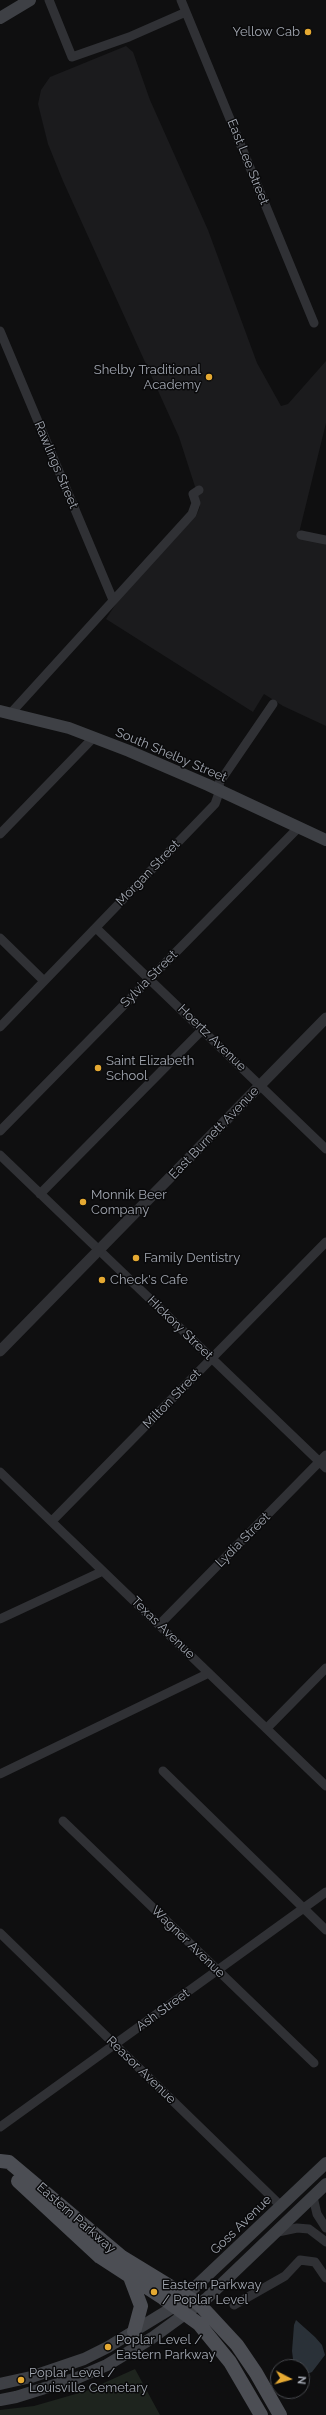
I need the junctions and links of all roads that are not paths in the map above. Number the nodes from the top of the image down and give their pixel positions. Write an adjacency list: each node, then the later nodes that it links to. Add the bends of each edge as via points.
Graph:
1 (30, 0): 5 (main road)
2 (49, 0): 4 (street, via 72,57 129,37)
3 (181, 0): 4 (street, East Lee Street)
4 (186, 12): 6 (street, East Lee Street)
5 (0, 18)
6 (314, 323)
7 (0, 330): 11 (street, Rawlings Street)
8 (199, 490): 11 (street, via 193,494 196,503 192,514)
9 (301, 535): 10 (street)
10 (326, 540)
11 (112, 600): 13 (street)
12 (273, 704): 15 (street, Morgan Street, via 219,783)
13 (5, 712): 14 (main road, South Shelby Street)
14 (94, 737): 15 (main road, South Shelby Street); 17 (street)
15 (220, 790): 16 (main road, South Shelby Street); 19 (street, Morgan Street, via 215,804)
16 (298, 828): 18 (main road, South Shelby Street); 21 (street, Sylvia Street)
17 (0, 834)
18 (326, 840)
19 (96, 928): 21 (street, Hoertz Avenue); 22 (street, Morgan Street)
20 (0, 938): 22 (street)
21 (149, 979): 25 (street, Hoertz Avenue); 27 (street, Sylvia Street)
22 (44, 981): 24 (street, Morgan Street)
23 (326, 1018): 26 (street, East Burnett Avenue)
24 (0, 1028)
25 (203, 1029): 26 (street, Hoertz Avenue); 30 (street)
26 (260, 1085): 28 (street, Hoertz Avenue); 32 (street, East Burnett Avenue)
27 (0, 1131)
28 (326, 1148)
29 (0, 1155): 30 (street, Hickory Street)
30 (40, 1194): 32 (street, Hickory Street)
31 (326, 1242): 34 (street, Milton Street)
32 (99, 1250): 33 (street, East Burnett Avenue); 34 (street, Hickory Street)
33 (0, 1350)
34 (212, 1358): 36 (street, Hickory Street); 38 (street, Milton Street)
35 (326, 1454): 36 (street, Lydia Street)
36 (323, 1465): 41 (street, Lydia Street)
37 (0, 1472): 38 (street, Texas Avenue)
38 (52, 1521): 39 (street, Texas Avenue)
39 (103, 1571): 40 (street); 41 (street, Texas Avenue)
40 (1, 1617)
41 (159, 1625): 43 (street, Texas Avenue)
42 (326, 1668): 44 (street)
43 (209, 1673): 44 (street, Texas Avenue); 46 (street)
44 (267, 1728): 47 (street, Texas Avenue)
45 (163, 1771): 50 (street)
46 (0, 1774)
47 (326, 1786)
48 (63, 1821): 53 (street, Wagner Avenue)
49 (326, 1892): 50 (street, Ash Street)
50 (303, 1908): 51 (street); 53 (street, Ash Street)
51 (326, 1930)
52 (0, 1933): 54 (street, Reasor Avenue)
53 (218, 1970): 54 (street, Ash Street); 55 (street, Wagner Avenue)
54 (115, 2044): 56 (street, Ash Street); 61 (street, Reasor Avenue)
55 (314, 2063)
56 (0, 2127)
57 (0, 2161): 65 (main road, Eastern Parkway, via 4,2168 92,2250); 67 (main road, Eastern Parkway, via 9,2162 122,2257)
58 (326, 2163): 61 (main road, Goss Avenue)
59 (326, 2184): 60 (main road)
60 (313, 2196): 62 (street, via 316,2214); 63 (main road)
61 (281, 2206): 67 (main road, Goss Avenue)
62 (326, 2228)
63 (278, 2232): 64 (street, via 297,2228 309,2229); 68 (main road)
64 (326, 2242)
65 (130, 2277): 70 (main road, Eastern Parkway); 71 (main road, via 141,2306)
66 (326, 2278): 69 (street, via 315,2262 300,2260 285,2276)
67 (187, 2296): 68 (main road, Eastern Parkway); 70 (main road, Goss Avenue)
68 (199, 2304): 70 (main road); 75 (main road, Eastern Parkway, via 237,2345)
69 (234, 2305)
70 (180, 2310): 71 (main road); 73 (main road, via 152,2338 107,2365 50,2387); 74 (main road, Eastern Parkway, via 206,2333 230,2362)
71 (134, 2332): 72 (main road, via 84,2359 32,2377)
72 (0, 2384)
73 (0, 2400)
74 (260, 2415)
75 (280, 2415)

